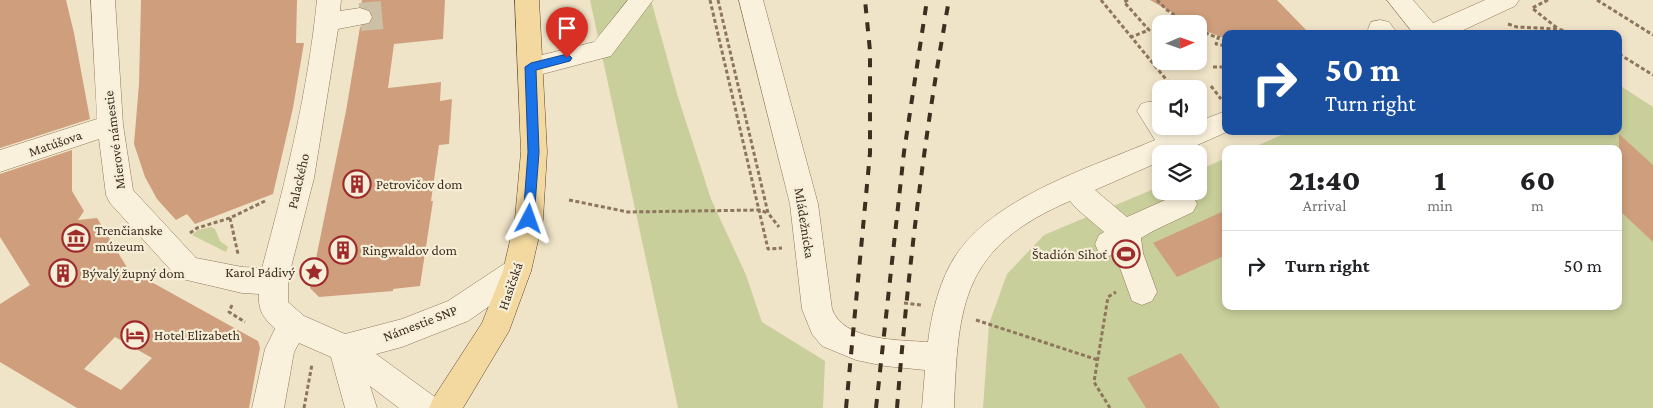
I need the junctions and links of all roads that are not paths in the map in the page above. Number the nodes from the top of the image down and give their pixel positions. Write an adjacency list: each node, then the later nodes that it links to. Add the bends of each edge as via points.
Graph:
1 (103, 0): 15 (street, Mierové námestie)
2 (527, 0): 12 (main road, Hasičská)
3 (641, 0): 12 (street, via 602,49)
4 (751, 0): 25 (street, Mládežnícka, via 804,204 817,309 822,324 832,336 865,348)
5 (1399, 0): 10 (street)
6 (1474, 8): 8 (street); 11 (street)
7 (328, 11): 9 (street); 24 (street, Palackého, via 300,178 274,279 273,308)
8 (1505, 11)
9 (360, 17)
10 (1426, 30)
11 (1437, 30)
12 (531, 67): 21 (main road, Hasičská, via 534,152 529,219)
13 (1150, 111): 16 (street)
14 (1222, 113): 16 (street)
15 (110, 125): 17 (street, Matúšova); 22 (street, Mierové námestie, via 120,195 188,269)
16 (1172, 144): 18 (street)
17 (0, 162)
18 (1075, 186): 20 (street); 25 (street, via 1021,211 982,242 955,285)
19 (1183, 204): 20 (street, via 1143,222)
20 (1118, 238): 23 (street, via 1129,252)
21 (518, 271): 24 (street, Námestie SNP, via 458,310 402,333); 29 (main road, Hasičská, via 494,331)
22 (262, 281)
23 (1140, 286)
24 (311, 333): 26 (street, via 280,349); 27 (street); 28 (street)
25 (940, 358): 30 (street)
26 (268, 408)
27 (362, 408)
28 (424, 408)
29 (445, 408)
30 (938, 408)

